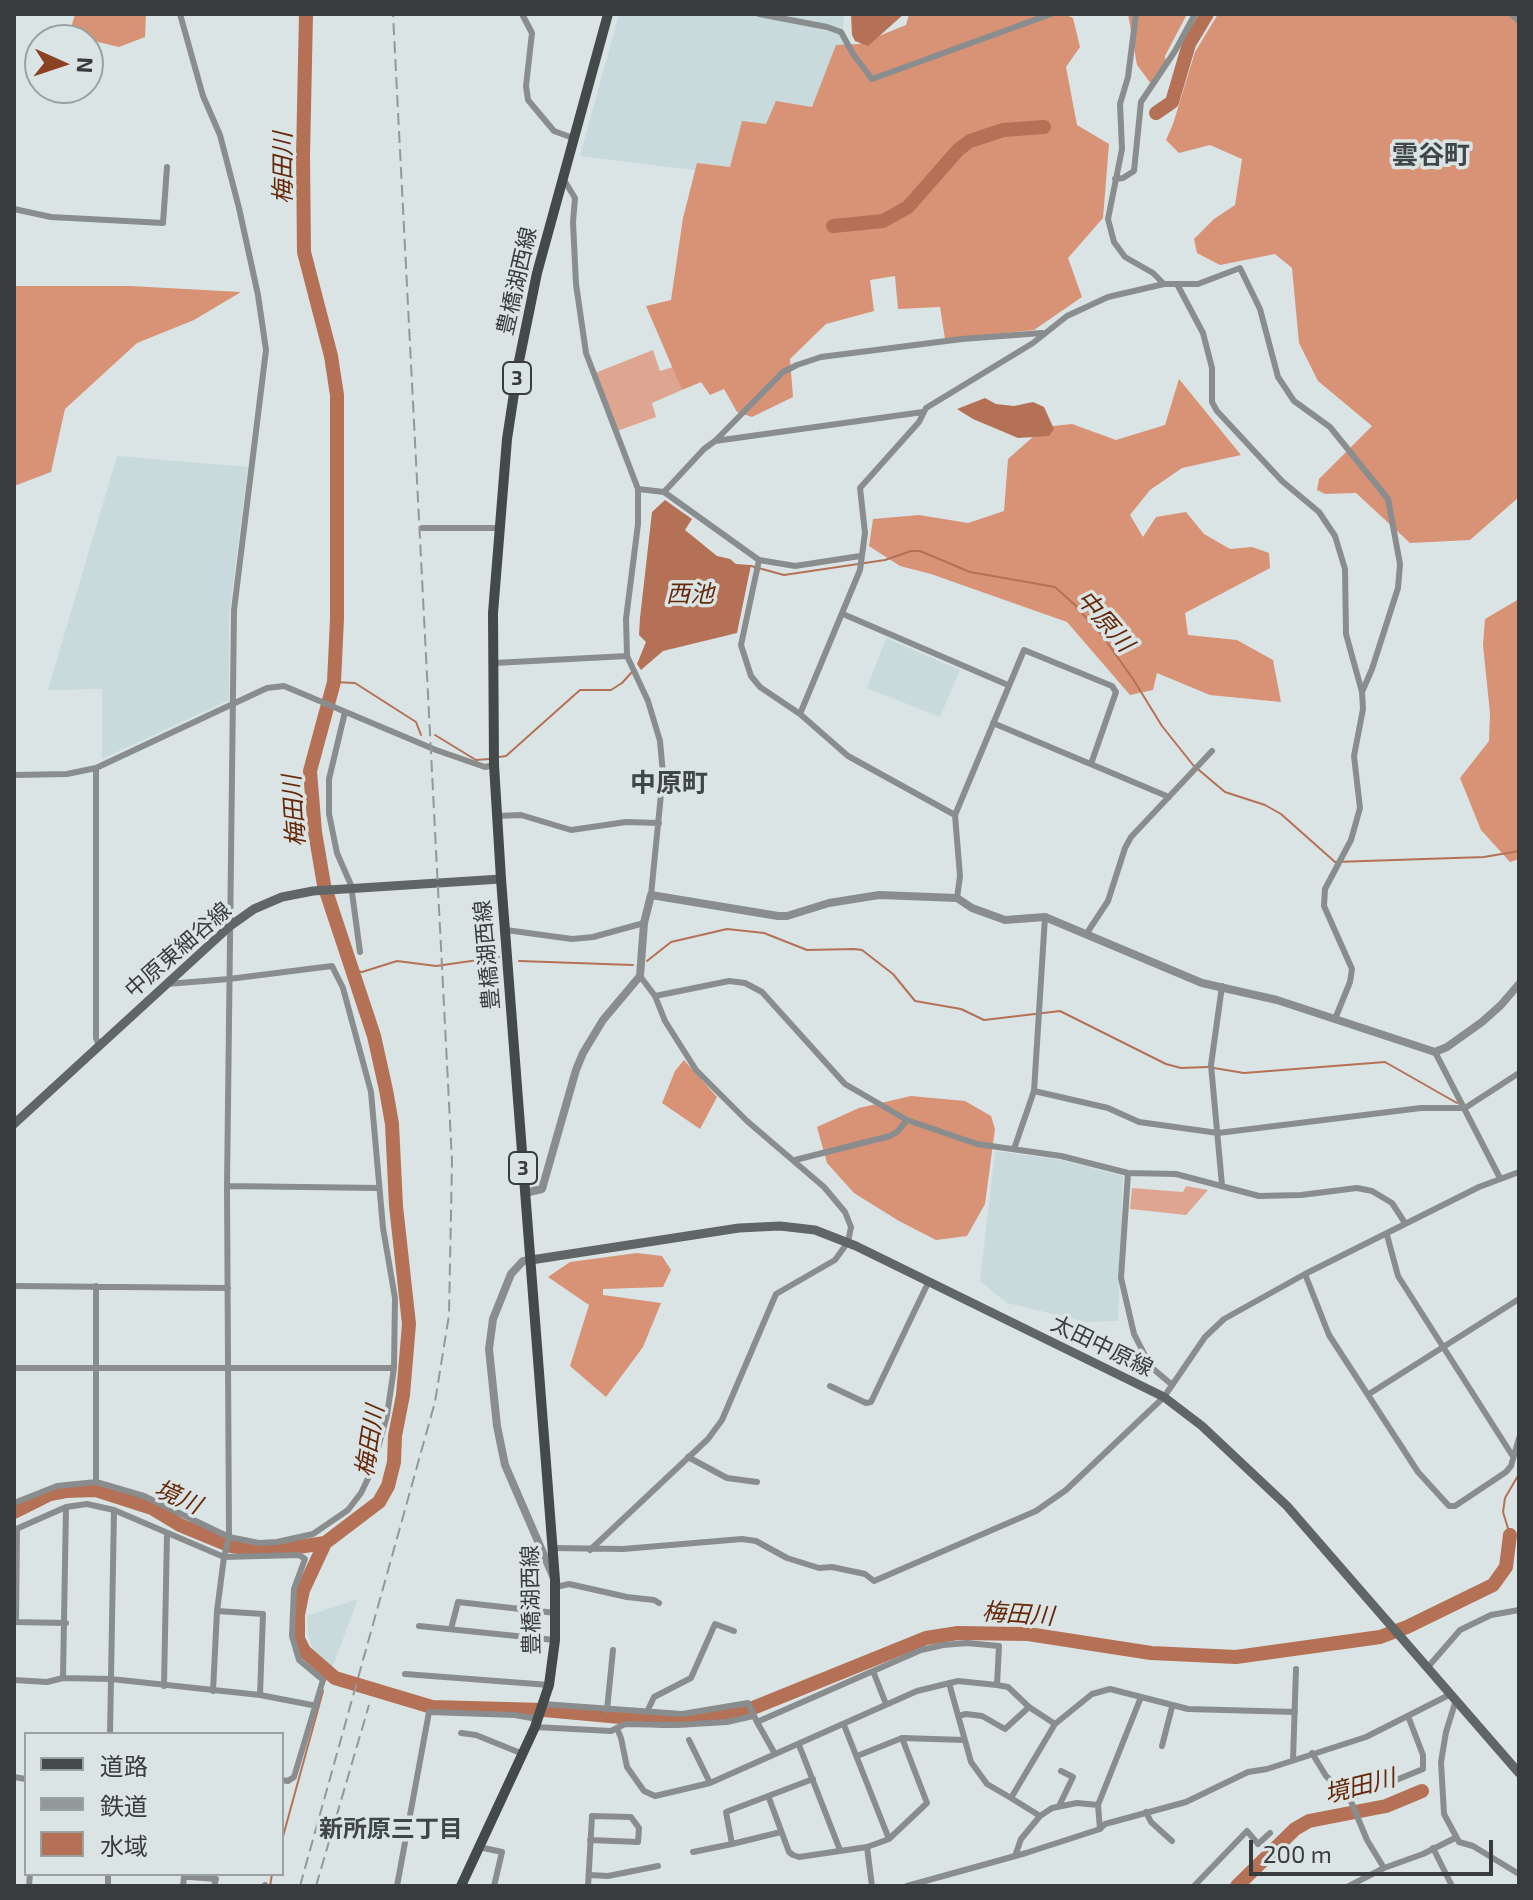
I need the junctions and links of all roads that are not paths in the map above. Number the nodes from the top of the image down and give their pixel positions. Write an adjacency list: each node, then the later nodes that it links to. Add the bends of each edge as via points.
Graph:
1 (180, 14): 29 (street, via 239,208 266,350 234,610)
2 (522, 14): 8 (street, via 532,33 528,100 554,131)
3 (608, 14): 8 (main road, 豊橋湖西線 / 3)
4 (759, 14): 5 (street, via 841,32 872,79)
5 (1051, 14)
6 (1136, 14): 11 (street, via 1120,104 1122,149)
7 (1195, 14): 11 (street, via 1141,102 1134,171)
8 (573, 138): 10 (main road, 豊橋湖西線 / 3)
9 (167, 167): 12 (street, via 163,223 51,217)
10 (562, 178): 18 (street, via 575,198 576,284 586,353); 21 (main road, 豊橋湖西線 / 3, via 519,361)
11 (1115, 179): 13 (street, via 1108,219 1114,242 1125,257)
12 (14, 209)
13 (1164, 284): 14 (street); 15 (street, via 1108,297)
14 (1177, 284): 28 (street, via 1203,333 1217,411 1282,481 1319,512 1335,536 1345,569 1346,634); 28 (street, via 1198,284 1240,268 1260,309 1278,377 1294,401 1330,427 1388,499 1400,564 1398,588)
15 (1042, 333): 16 (street); 17 (street, via 821,357 783,372)
16 (923, 412): 17 (street); 22 (street, via 860,488 865,533)
17 (715, 441): 19 (street)
18 (638, 489): 19 (street); 25 (street)
19 (664, 492): 23 (street)
20 (422, 528): 21 (street)
21 (499, 528): 26 (main road, 豊橋湖西線 / 3)
22 (860, 558): 23 (street, via 795,566); 24 (street)
23 (758, 561): 31 (street, via 741,645 744,660 760,687)
24 (843, 614): 27 (street); 31 (street)
25 (627, 656): 26 (street); 41 (street, via 660,741)
26 (494, 663): 34 (main road, 豊橋湖西線 / 3)
27 (1008, 685): 32 (street); 35 (street, via 1024,650 1112,686 1116,692)
28 (1362, 692): 58 (street, via 1354,756 1360,808 1351,840 1325,889 1324,906 1352,969)
29 (231, 704): 30 (street, via 284,686); 36 (street); 48 (street)
30 (343, 711): 34 (street, via 485,767); 43 (street, via 329,779 329,814)
31 (800, 714): 39 (street, via 848,756)
32 (993, 723): 35 (street); 39 (street)
33 (1212, 751): 38 (street)
34 (494, 759): 40 (main road, 豊橋湖西線 / 3)
35 (1091, 764): 38 (street)
36 (96, 768): 37 (street); 59 (street)
37 (14, 775)
38 (1169, 797): 50 (street, via 1131,837 1108,901)
39 (955, 815): 45 (street)
40 (497, 816): 41 (street, via 521,815 571,830); 42 (main road, 豊橋湖西線 / 3)
41 (659, 823): 44 (street)
42 (501, 879): 43 (main road, 中原東細谷線); 49 (main road, 豊橋湖西線 / 3)
43 (350, 889): 48 (main road, 中原東細谷線, via 282,897); 51 (street)
44 (651, 895): 45 (street, via 787,916 879,895); 47 (street)
45 (957, 898): 46 (street, via 1005,920)
46 (1045, 917): 50 (street); 62 (street)
47 (644, 923): 49 (street, via 572,939); 52 (street)
48 (230, 926): 53 (street); 55 (main road, 中原東細谷線)
49 (506, 930): 75 (main road, 豊橋湖西線 / 3)
50 (1087, 933): 56 (street, via 1202,983)
51 (360, 952)
52 (640, 976): 57 (street); 75 (street, via 583,1053 542,1189)
53 (229, 979): 55 (street); 73 (street); 74 (street, via 332,966 343,988 371,1092)
54 (1519, 984): 60 (street, via 1482,1022)
55 (165, 985): 59 (main road, 中原東細谷線)
56 (1222, 986): 58 (street); 66 (street, via 1211,1067)
57 (655, 996): 64 (street, via 729,981 745,983 762,992 845,1084); 68 (street, via 696,1070)
58 (1335, 1019): 60 (street)
59 (99, 1045): 65 (main road, 中原東細谷線)
60 (1435, 1052): 63 (street)
61 (1519, 1073): 63 (street)
62 (1034, 1091): 66 (street, via 1108,1108 1139,1122); 67 (street)
63 (1465, 1108): 66 (street, via 1421,1108); 71 (street)
64 (907, 1120): 67 (street, via 977,1144); 68 (street, via 890,1136)
65 (14, 1124)
66 (1218, 1133): 72 (street)
67 (1014, 1149): 70 (street)
68 (795, 1160): 78 (street, via 845,1212 851,1227)
69 (1519, 1172): 71 (street)
70 (1128, 1173): 72 (street, via 1176,1174); 91 (street, via 1121,1278 1134,1334 1151,1367)
71 (1500, 1178): 76 (street)
72 (1222, 1185): 76 (street, via 1259,1196 1372,1191 1392,1203)
73 (227, 1186): 74 (street); 84 (street)
74 (379, 1188): 90 (street, via 395,1298)
75 (525, 1193): 79 (main road, 豊橋湖西線 / 3)
76 (1405, 1223): 77 (street)
77 (1387, 1235): 80 (street); 86 (street, via 1398,1276)
78 (848, 1242): 79 (main road, 太田中原線, via 815,1230 748,1227); 81 (main road, 太田中原線); 97 (street, via 828,1265 776,1294 722,1420)
79 (531, 1260): 106 (main road, 豊橋湖西線 / 3); 109 (street, via 511,1274 493,1319 489,1349 505,1465)
80 (1305, 1274): 91 (street, via 1224,1319); 93 (street, via 1329,1335)
81 (928, 1283): 92 (street, via 871,1402); 94 (main road, 太田中原線)
82 (14, 1286): 83 (street)
83 (96, 1286): 84 (street); 89 (street)
84 (228, 1288): 87 (street)
85 (1519, 1299): 86 (street)
86 (1443, 1347): 93 (street); 96 (street)
87 (228, 1366): 89 (street); 90 (street); 105 (street)
88 (14, 1368): 89 (street)
89 (97, 1368): 98 (street)
90 (394, 1368): 105 (street, via 372,1470 348,1510 322,1529 293,1540 259,1543)
91 (1171, 1384): 94 (street)
92 (830, 1386)
93 (1369, 1394): 96 (street, via 1418,1472 1449,1506 1506,1472)
94 (1164, 1397): 107 (street, via 1066,1490 1036,1511 874,1581 865,1574 787,1558 742,1539); 121 (main road, 太田中原線, via 1287,1506)
95 (1519, 1438): 96 (street)
96 (1512, 1455)
97 (688, 1457): 99 (street, via 727,1478); 107 (street)
98 (96, 1482): 100 (street, via 57,1486); 105 (street, via 144,1496)
99 (757, 1482)
100 (14, 1503)
101 (66, 1507): 102 (street, via 87,1504); 103 (street); 115 (street)
102 (114, 1510): 104 (street); 126 (street)
103 (15, 1529): 114 (street)
104 (167, 1534): 108 (street); 131 (street)
105 (229, 1537): 108 (street)
106 (551, 1548): 107 (street); 109 (main road, 豊橋湖西線 / 3)
107 (590, 1550)
108 (224, 1557): 112 (street); 137 (street, via 305,1559 294,1589 292,1636 299,1660 323,1680)
109 (556, 1584): 110 (street); 113 (main road, 豊橋湖西線 / 3)
110 (659, 1603)
111 (1519, 1610): 121 (street, via 1491,1615 1460,1630)
112 (217, 1611): 132 (street); 133 (street, via 263,1614)
113 (556, 1613): 117 (street, via 458,1602); 119 (main road, 豊橋湖西線 / 3)
114 (15, 1622): 115 (street)
115 (66, 1623): 125 (street)
116 (419, 1626): 117 (street)
117 (451, 1629): 119 (street)
118 (734, 1631): 141 (street, via 715,1624 691,1678 654,1697)
119 (555, 1640): 129 (main road, 豊橋湖西線 / 3)
120 (613, 1650): 140 (street)
121 (1428, 1667): 135 (main road, 太田中原線)
122 (1296, 1669): 142 (street)
123 (873, 1671): 130 (street, via 943,1645 999,1646); 136 (street); 146 (street)
124 (405, 1674): 129 (street)
125 (63, 1678): 126 (street); 127 (street)
126 (111, 1679): 131 (street); 150 (street)
127 (14, 1680)
128 (949, 1683): 130 (street); 136 (street); 144 (street)
129 (549, 1685): 143 (main road, 豊橋湖西線 / 3)
130 (997, 1685): 138 (street, via 1008,1687)
131 (164, 1686): 132 (street)
132 (213, 1691): 133 (street)
133 (260, 1695): 137 (street)
134 (1141, 1697): 139 (street); 147 (street, via 1099,1691); 170 (street)
135 (1454, 1697): 145 (street); 163 (main road, 太田中原線); 177 (street, via 1440,1780 1444,1814)
136 (886, 1704): 148 (street)
137 (317, 1706): 165 (street, via 294,1777)
138 (1029, 1707): 144 (street, via 1005,1729 974,1714); 147 (street)
139 (1172, 1707): 142 (street); 156 (street)
140 (607, 1710): 141 (street); 143 (street)
141 (647, 1712): 146 (street, via 682,1714 748,1703)
142 (1295, 1712): 161 (street)
143 (539, 1714): 149 (street, via 611,1731); 158 (main road, 豊橋湖西線 / 3); 194 (street, via 429,1712)
144 (958, 1716): 154 (street)
145 (1408, 1716): 157 (street, via 1366,1737); 169 (street, via 1423,1769)
146 (754, 1717): 149 (street); 159 (street)
147 (1055, 1724): 168 (street)
148 (844, 1725): 155 (street); 160 (street)
149 (617, 1728): 166 (street, via 627,1767 647,1794)
150 (110, 1732)
151 (461, 1733): 158 (street)
152 (902, 1738): 154 (street); 160 (street); 178 (street, via 927,1803)
153 (689, 1740): 166 (street)
154 (964, 1740): 168 (street, via 987,1784)
155 (799, 1745): 159 (street); 164 (street)
156 (1162, 1746)
157 (1312, 1753): 161 (street); 169 (street)
158 (523, 1754): 182 (main road, 豊橋湖西線 / 3)
159 (775, 1754): 166 (street)
160 (857, 1756): 178 (street)
161 (1293, 1760): 172 (street)
162 (1061, 1771): 171 (street, via 1073,1777)
163 (1519, 1773)
164 (813, 1779): 167 (street); 185 (street)
165 (284, 1780)
166 (710, 1783)
167 (769, 1798): 175 (street); 181 (street, via 726,1812)
168 (1011, 1798): 173 (street)
169 (1350, 1799): 189 (street)
170 (1098, 1805): 171 (street); 174 (street)
171 (1059, 1806): 173 (street)
172 (1146, 1812): 174 (street); 180 (street)
173 (1040, 1816): 187 (street)
174 (1100, 1829): 187 (street)
175 (781, 1832): 181 (street); 185 (street, via 789,1852 799,1857)
176 (1270, 1833): 200 (street, via 1258,1844 1247,1831)
177 (1455, 1838): 184 (street); 190 (street)
178 (889, 1839): 183 (street)
179 (590, 1840): 179 (street, via 638,1842 639,1828 631,1817 592,1816); 191 (street)
180 (1172, 1841)
181 (732, 1844): 186 (street)
182 (479, 1847): 195 (main road, 豊橋湖西線 / 3); 196 (street, via 502,1852)
183 (867, 1847): 185 (street); 198 (street)
184 (1433, 1848): 189 (street); 202 (street)
185 (840, 1850)
186 (693, 1852)
187 (1015, 1856): 199 (street)
188 (658, 1866): 191 (street)
189 (1384, 1868): 201 (street)
190 (1519, 1874)
191 (589, 1875): 197 (street)
192 (183, 1886): 193 (street, via 184,1877 190,1877 216,1879)
193 (214, 1886)
194 (397, 1886)
195 (461, 1886)
196 (494, 1886)
197 (588, 1886)
198 (872, 1886)
199 (907, 1886)
200 (1194, 1886)
201 (1349, 1886)
202 (1452, 1886)

